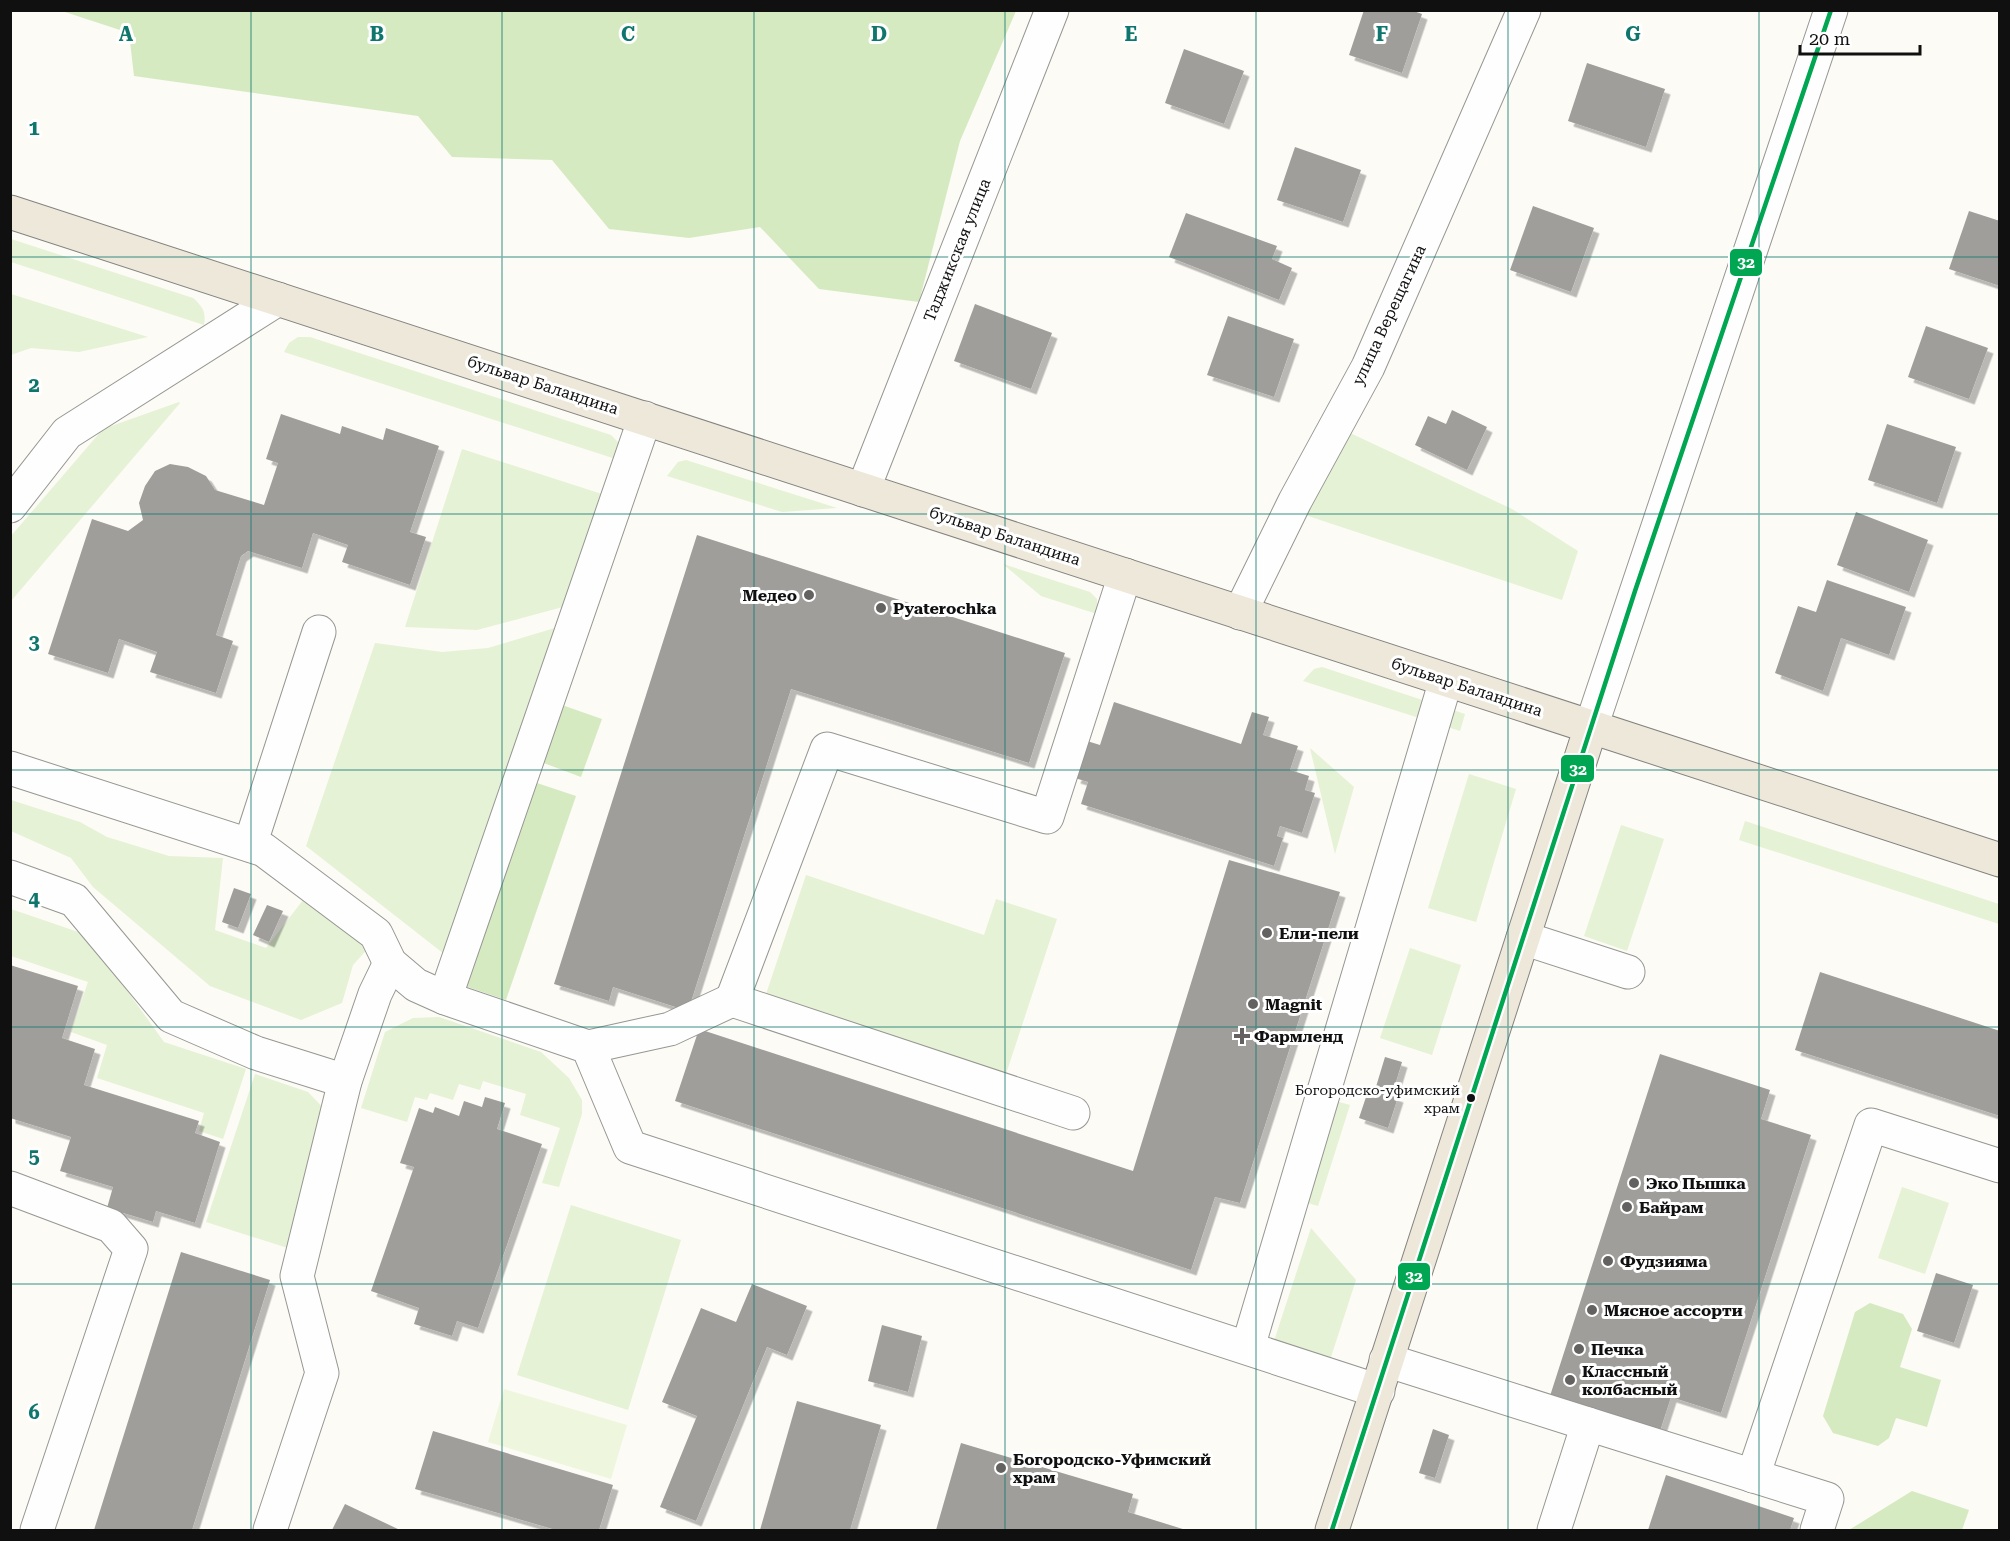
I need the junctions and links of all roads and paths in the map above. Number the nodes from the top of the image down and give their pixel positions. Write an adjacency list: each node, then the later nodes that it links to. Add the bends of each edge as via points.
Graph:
1 (1052, 10): 7 (street, Таджикская улица)
2 (1524, 10): 10 (street, улица Верещагина, via 1368,367)
3 (1831, 10): 13 (street)
4 (10, 212): 5 (main road, бульвар Баландина)
5 (278, 299): 6 (main road, бульвар Баландина); 8 (street, via 67,433)
6 (645, 418): 7 (main road, бульвар Баландина); 21 (street)
7 (862, 490): 9 (main road, бульвар Баландина)
8 (10, 506)
9 (1125, 575): 10 (main road, бульвар Баландина); 22 (street, via 1047,817 827,749)
10 (1240, 613): 12 (main road, бульвар Баландина)
11 (319, 632): 15 (street)
12 (1446, 680): 13 (main road, бульвар Баландина); 28 (street)
13 (1591, 727): 16 (main road, бульвар Баландина); 18 (main road)
14 (10, 768): 15 (street)
15 (250, 845): 19 (street, via 264,850 376,934)
16 (2000, 860)
17 (10, 877): 24 (street, via 74,900 171,1016 256,1053)
18 (1523, 938): 20 (street); 29 (main road)
19 (390, 963): 21 (street, via 416,985); 24 (street)
20 (1628, 972)
21 (445, 998): 23 (street)
22 (732, 1000): 23 (street, via 670,1029); 25 (street)
23 (588, 1047): 28 (street, via 630,1147)
24 (345, 1081): 34 (street, via 297,1276 322,1373)
25 (1073, 1113)
26 (2000, 1166): 32 (street, via 1871,1125)
27 (10, 1188): 33 (street, via 111,1226 131,1249)
28 (1248, 1347): 30 (street)
29 (1386, 1360): 30 (main road); 31 (street)
30 (1378, 1391): 35 (main road)
31 (1588, 1424): 32 (street); 36 (street)
32 (1754, 1476): 37 (street, via 1827,1499)
33 (37, 1530)
34 (270, 1530)
35 (1332, 1530)
36 (1554, 1530)
37 (1816, 1530)

